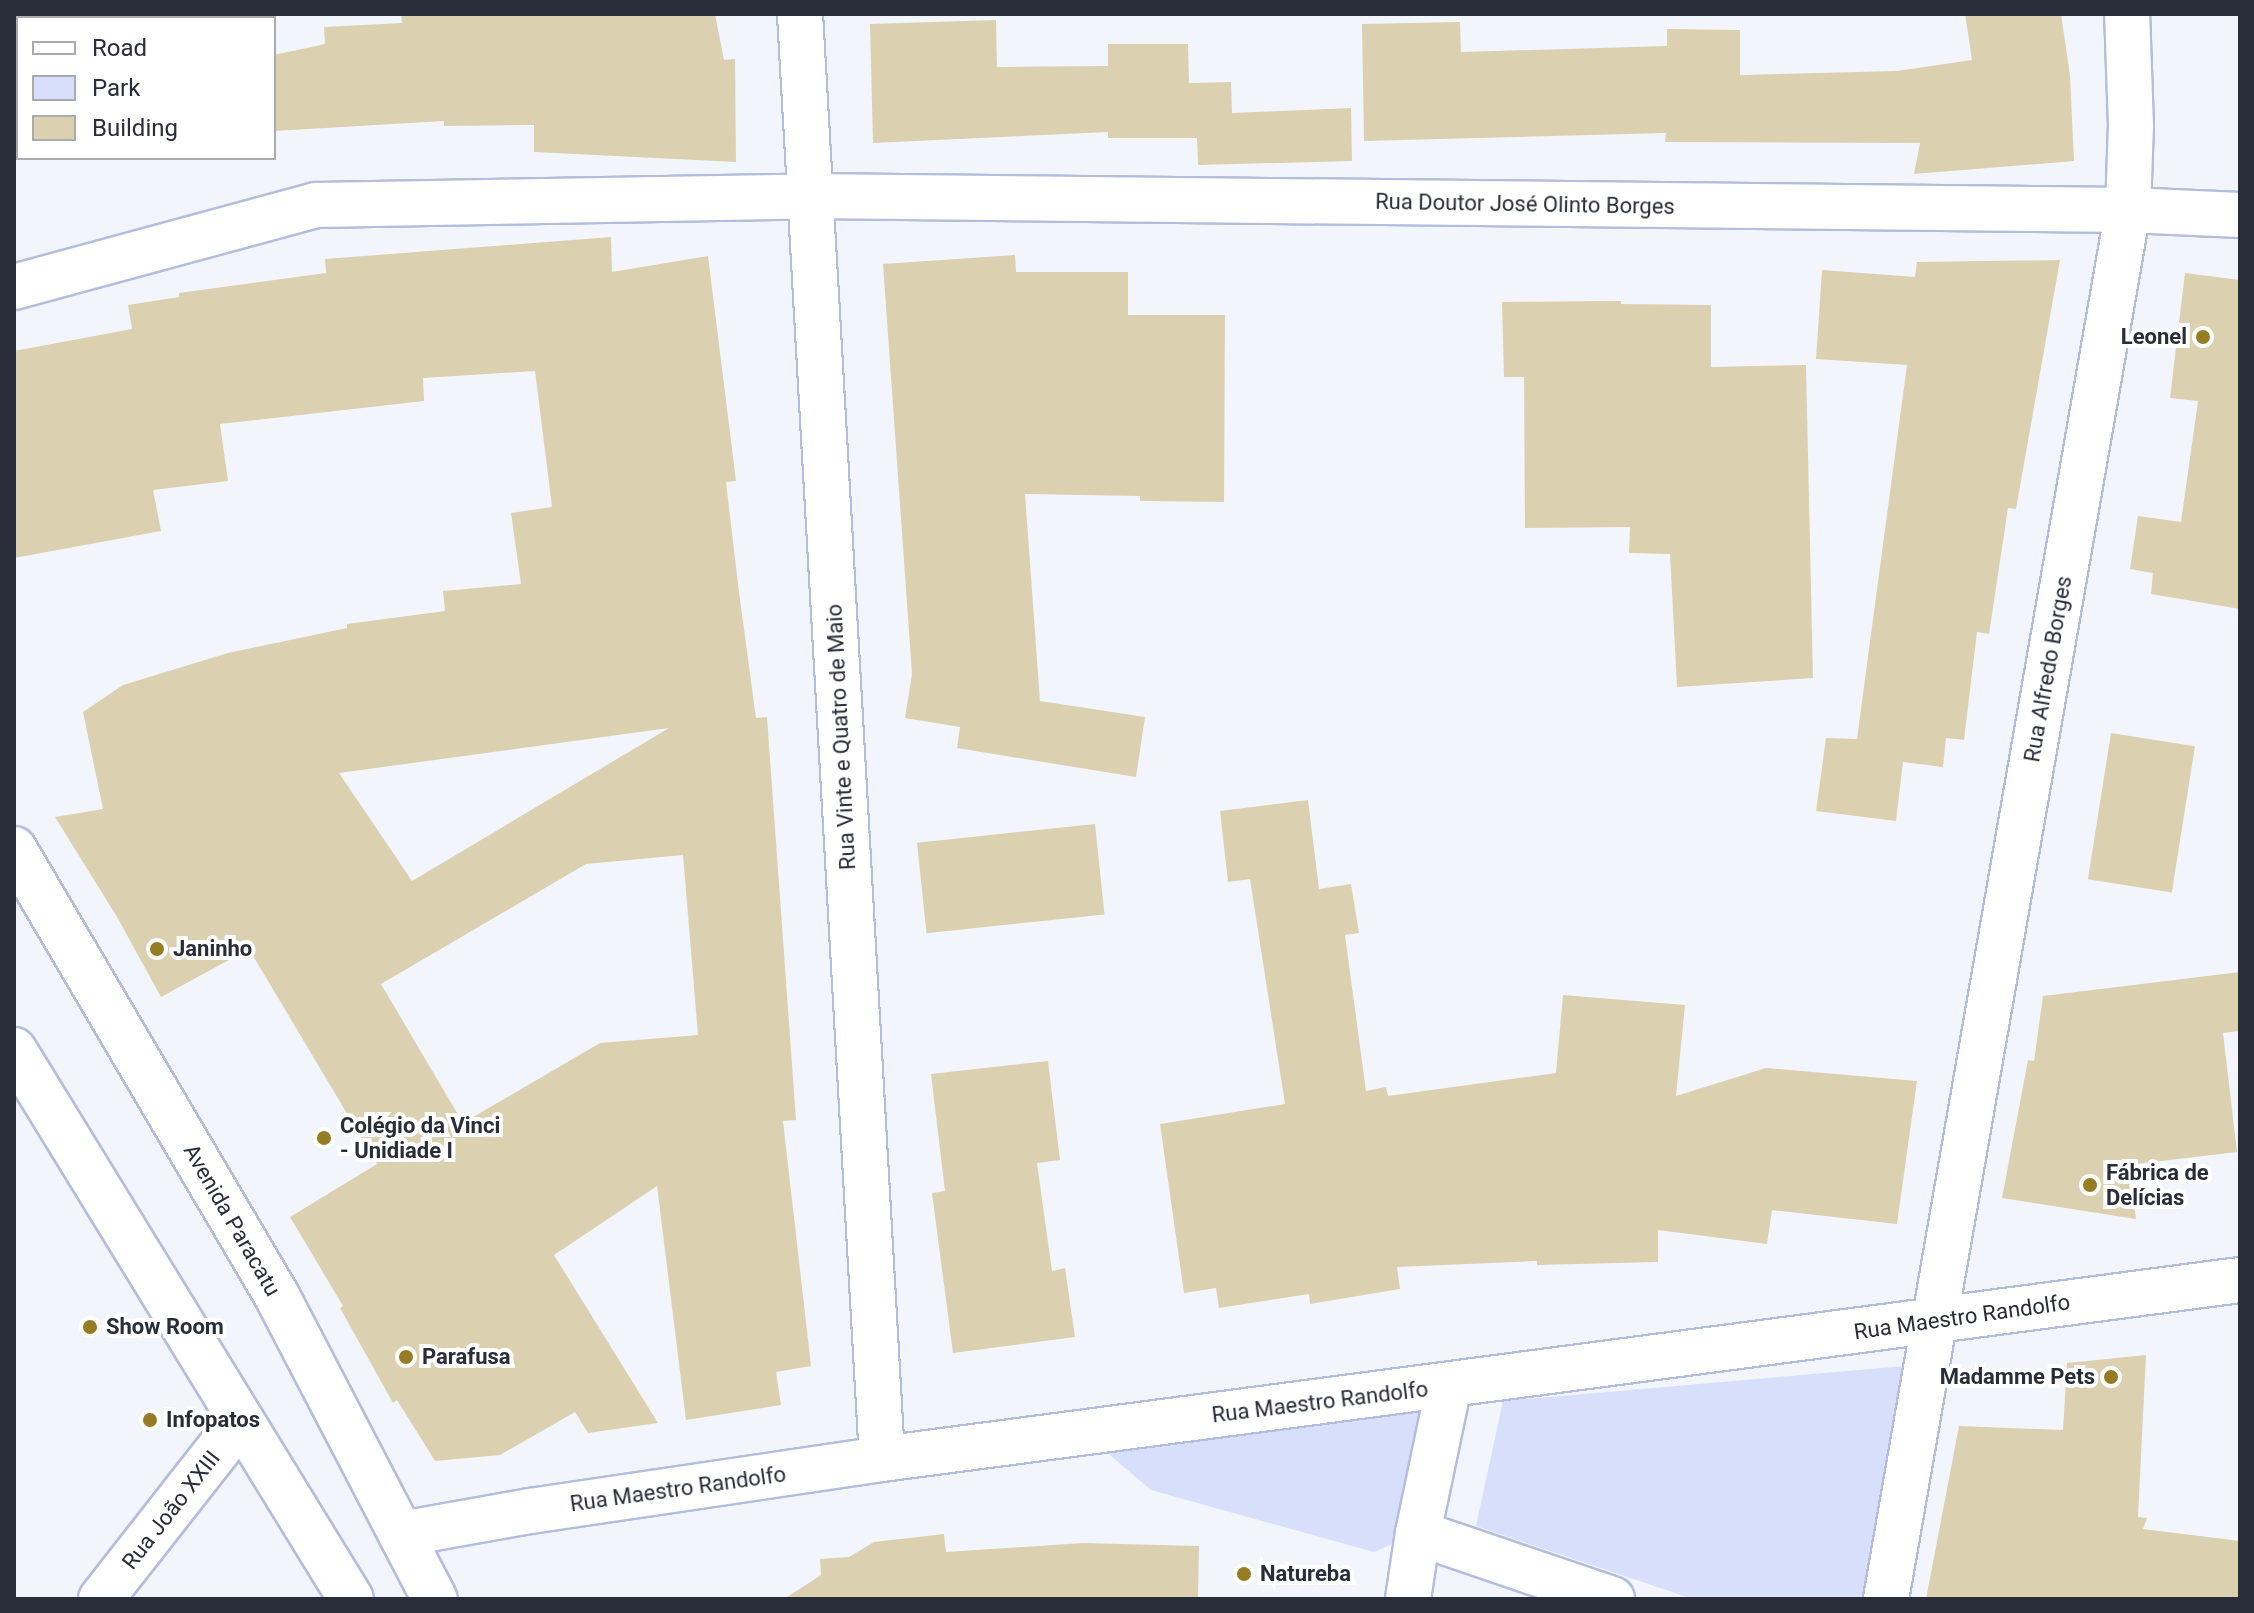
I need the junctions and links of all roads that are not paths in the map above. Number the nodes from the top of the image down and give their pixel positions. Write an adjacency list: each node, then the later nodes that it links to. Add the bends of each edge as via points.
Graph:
1 (800, 14): 3 (street, Rua Vinte e Quatro de Maio)
2 (2127, 14): 4 (street, Rua Alfredo Borges)
3 (810, 196): 4 (street, Rua Doutor José Olinto Borges); 6 (street, Rua Doutor José Olinto Borges, via 316,205); 13 (street, Rua Vinte e Quatro de Maio)
4 (2128, 210): 5 (street, Rua Doutor José Olinto Borges); 10 (street, Rua Alfredo Borges)
5 (2240, 215)
6 (14, 287)
7 (14, 849): 15 (street, Avenida Paracatu, via 277,1296)
8 (14, 1050): 12 (street)
9 (2240, 1280): 10 (street, Rua Maestro Randolfo)
10 (1936, 1321): 11 (street, Rua Maestro Randolfo); 21 (street, Rua Alfredo Borges)
11 (1449, 1385): 13 (street, Rua Maestro Randolfo); 14 (street)
12 (240, 1422): 16 (street, Rua João XXIII); 17 (street)
13 (882, 1459): 15 (street, Rua Maestro Randolfo)
14 (1418, 1533): 19 (street); 20 (street)
15 (401, 1534): 18 (street, Avenida Paracatu)
16 (101, 1599)
17 (351, 1599)
18 (435, 1599)
19 (1408, 1599)
20 (1612, 1599)
21 (1886, 1599)

